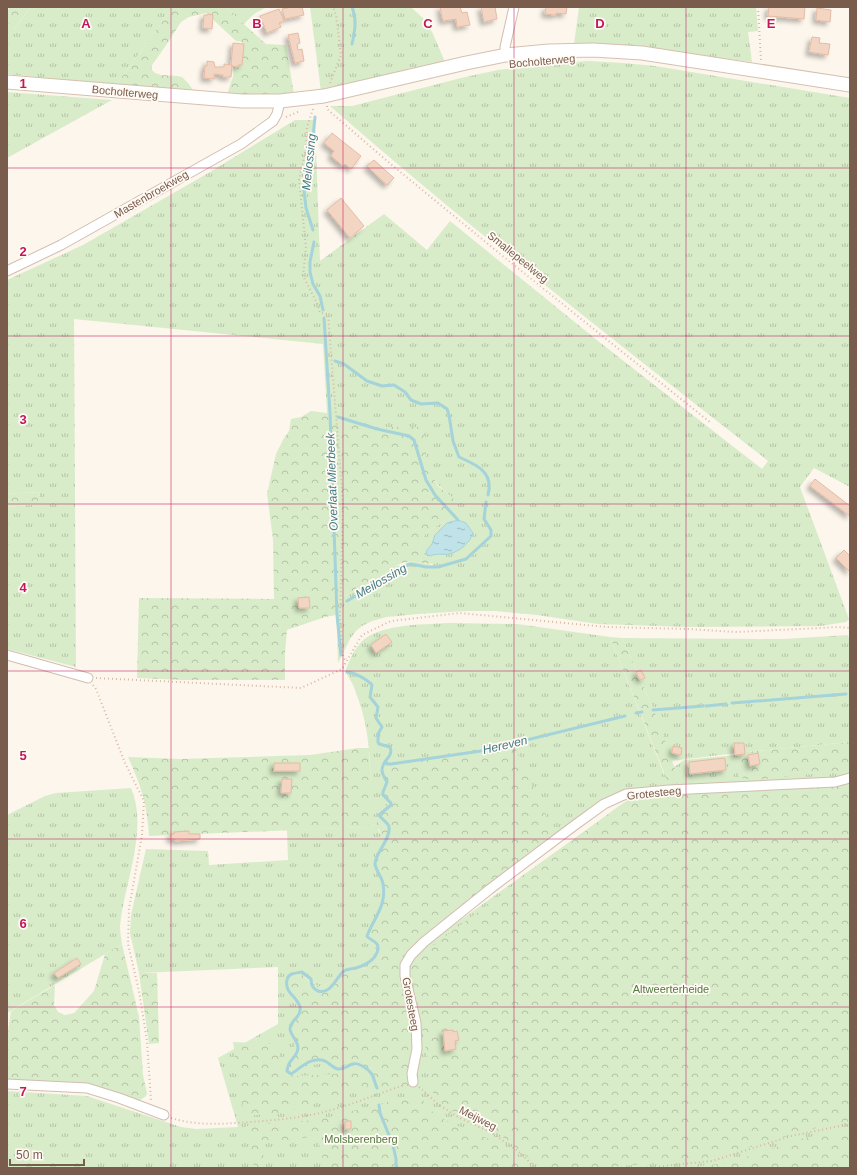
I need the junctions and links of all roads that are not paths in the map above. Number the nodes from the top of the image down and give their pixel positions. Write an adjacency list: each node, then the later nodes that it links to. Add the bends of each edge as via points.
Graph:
1 (514, 7): 2 (street, via 505,47)
2 (506, 55): 4 (street, Bocholterweg, via 593,50 642,53); 5 (street, Bocholterweg, via 458,65 328,102)
3 (7, 82): 5 (street, Bocholterweg, via 242,101)
4 (850, 85)
5 (278, 108): 6 (street, Mastenbroekweg, via 272,121 241,144 61,246)
6 (7, 271)
7 (7, 655): 8 (street)
8 (88, 678)
9 (850, 778): 10 (street, Grotesteeg, via 835,782 626,794 604,804 490,889 410,956 405,965 405,976 416,1023 417,1049)
10 (413, 1082)
11 (7, 1084): 12 (street, via 87,1088)
12 (164, 1115)

